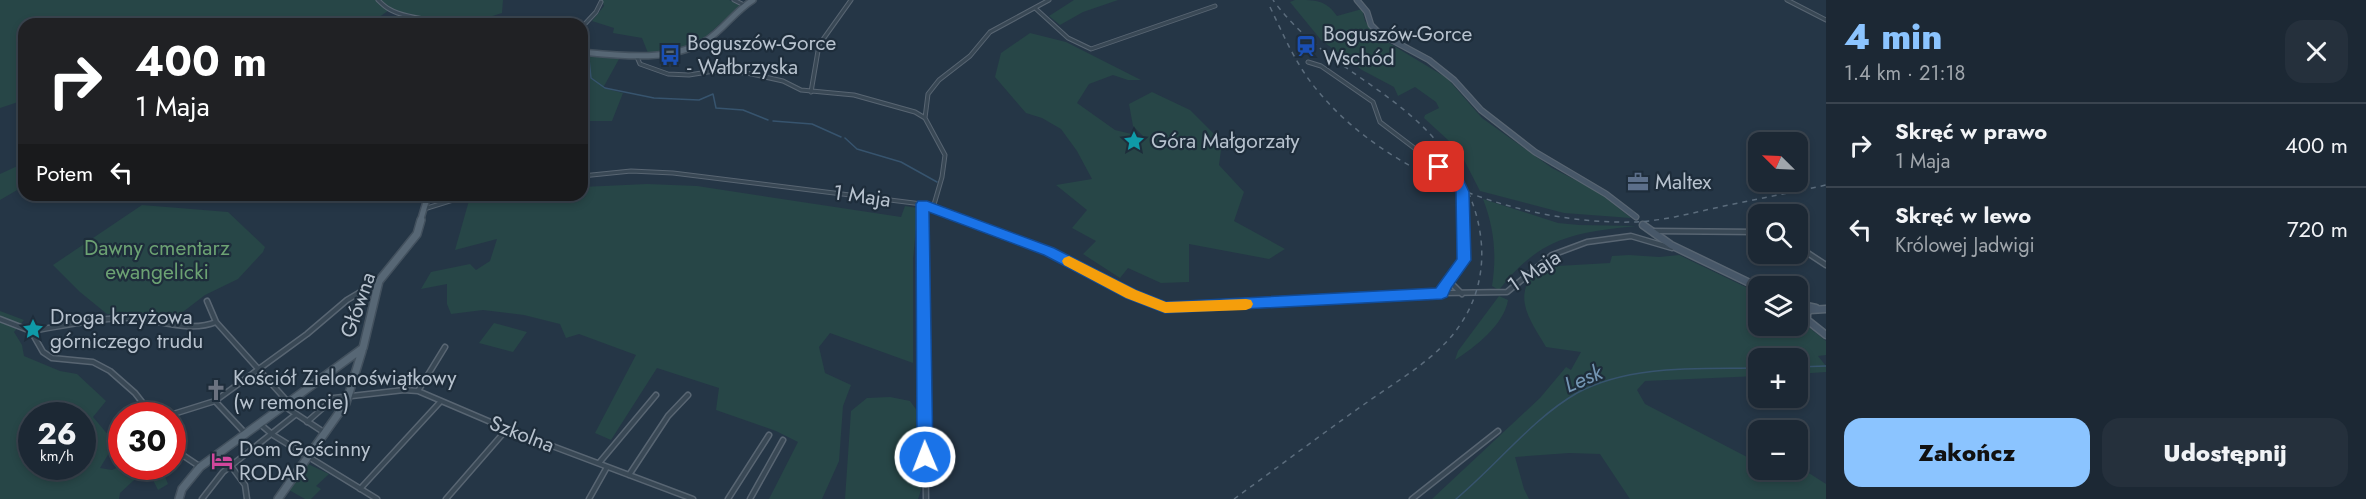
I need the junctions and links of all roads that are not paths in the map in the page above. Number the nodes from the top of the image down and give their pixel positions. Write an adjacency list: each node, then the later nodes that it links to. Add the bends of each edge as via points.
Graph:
1 (378, 0): 12 (street, via 394,12)
2 (734, 0): 9 (street)
3 (753, 0): 9 (main road)
4 (851, 0): 18 (street, via 819,45)
5 (1049, 0): 11 (street)
6 (1358, 0): 28 (street, via 1377,32 1430,60 1481,110 1534,152 1606,194)
7 (1787, 0): 13 (street)
8 (601, 2): 14 (street)
9 (744, 5): 16 (main road, via 699,45)
10 (1215, 6): 11 (street, via 1091,49 1068,38)
11 (1035, 9): 19 (street, via 990,32 970,57 947,72 928,93)
12 (420, 18)
13 (1826, 20)
14 (588, 21)
15 (588, 53): 16 (main road)
16 (637, 57): 18 (street, via 640,64 668,74 747,73)
17 (1308, 62): 35 (street, via 1321,66 1373,102 1380,122 1459,182 1463,192 1465,253)
18 (811, 92): 20 (street, via 854,95)
19 (926, 110): 20 (street); 21 (street)
20 (915, 112): 21 (street)
21 (925, 118): 26 (street, via 945,155)
22 (588, 175): 25 (street, 1 Maja, via 673,172)
23 (426, 201): 27 (main road, Główna)
24 (449, 201): 27 (street)
25 (922, 204): 26 (street, 1 Maja); 89 (street)
26 (933, 208): 38 (street, 1 Maja, via 1049,252 1165,308)
27 (423, 209): 36 (main road, Główna, via 411,244)
28 (1636, 217)
29 (1643, 225): 30 (street)
30 (1649, 231): 31 (street); 32 (street)
31 (1748, 232)
32 (1679, 249): 37 (street); 39 (street, 1 Maja, via 1631,236 1587,242 1552,255 1512,290)
33 (1808, 253): 34 (street)
34 (1826, 265)
35 (1448, 280): 38 (street); 39 (street)
36 (379, 281): 50 (main road, Główna, via 368,338); 51 (street, via 347,300)
37 (1748, 282)
38 (1442, 293): 39 (street, 1 Maja)
39 (1462, 294)
40 (207, 301): 46 (street)
41 (1808, 306): 42 (street)
42 (1823, 309): 43 (street)
43 (1808, 312)
44 (0, 319): 47 (street)
45 (1808, 321): 48 (street)
46 (216, 322): 47 (street, via 206,328 139,318 108,319); 51 (street)
47 (31, 331): 58 (street, via 45,356 55,361 104,366)
48 (1826, 335)
49 (446, 347): 52 (street)
50 (357, 358): 54 (main road, Główna); 59 (main road, Główna)
51 (258, 371): 56 (street); 59 (street)
52 (418, 391): 54 (street, Szkolna); 57 (street, Szkolna)
53 (688, 394): 77 (street, via 668,416)
54 (349, 395): 62 (street, Szkolna, via 334,398); 68 (main road, Główna)
55 (656, 395): 73 (street)
56 (215, 401): 60 (street); 66 (street)
57 (441, 401): 64 (street, Szkolna); 78 (street)
58 (141, 402)
59 (286, 405): 61 (street); 63 (main road, Główna)
60 (186, 410)
61 (295, 415): 62 (street); 67 (street)
62 (308, 422): 68 (street)
63 (260, 424): 66 (main road, Główna); 67 (street)
64 (507, 429): 73 (street, Szkolna); 84 (street)
65 (1498, 431): 90 (street)
66 (245, 433): 75 (main road, Główna)
67 (272, 434): 71 (street); 74 (street)
68 (326, 434): 71 (main road, Główna)
69 (769, 435): 87 (street)
70 (783, 440): 88 (street)
71 (308, 457): 78 (street); 82 (main road, Główna)
72 (186, 458): 75 (street)
73 (599, 464): 76 (street, Szkolna)
74 (231, 465): 80 (street); 81 (street, via 246,485)
75 (200, 467): 79 (main road, Główna)
76 (607, 467): 77 (street, Szkolna); 85 (street)
77 (629, 475): 86 (street, Szkolna)
78 (360, 489): 83 (street)
79 (179, 499)
80 (202, 499)
81 (247, 499)
82 (278, 499)
83 (377, 499)
84 (446, 499)
85 (589, 499)
86 (693, 499)
87 (728, 499)
88 (750, 499)
89 (926, 499)
90 (1412, 499)

